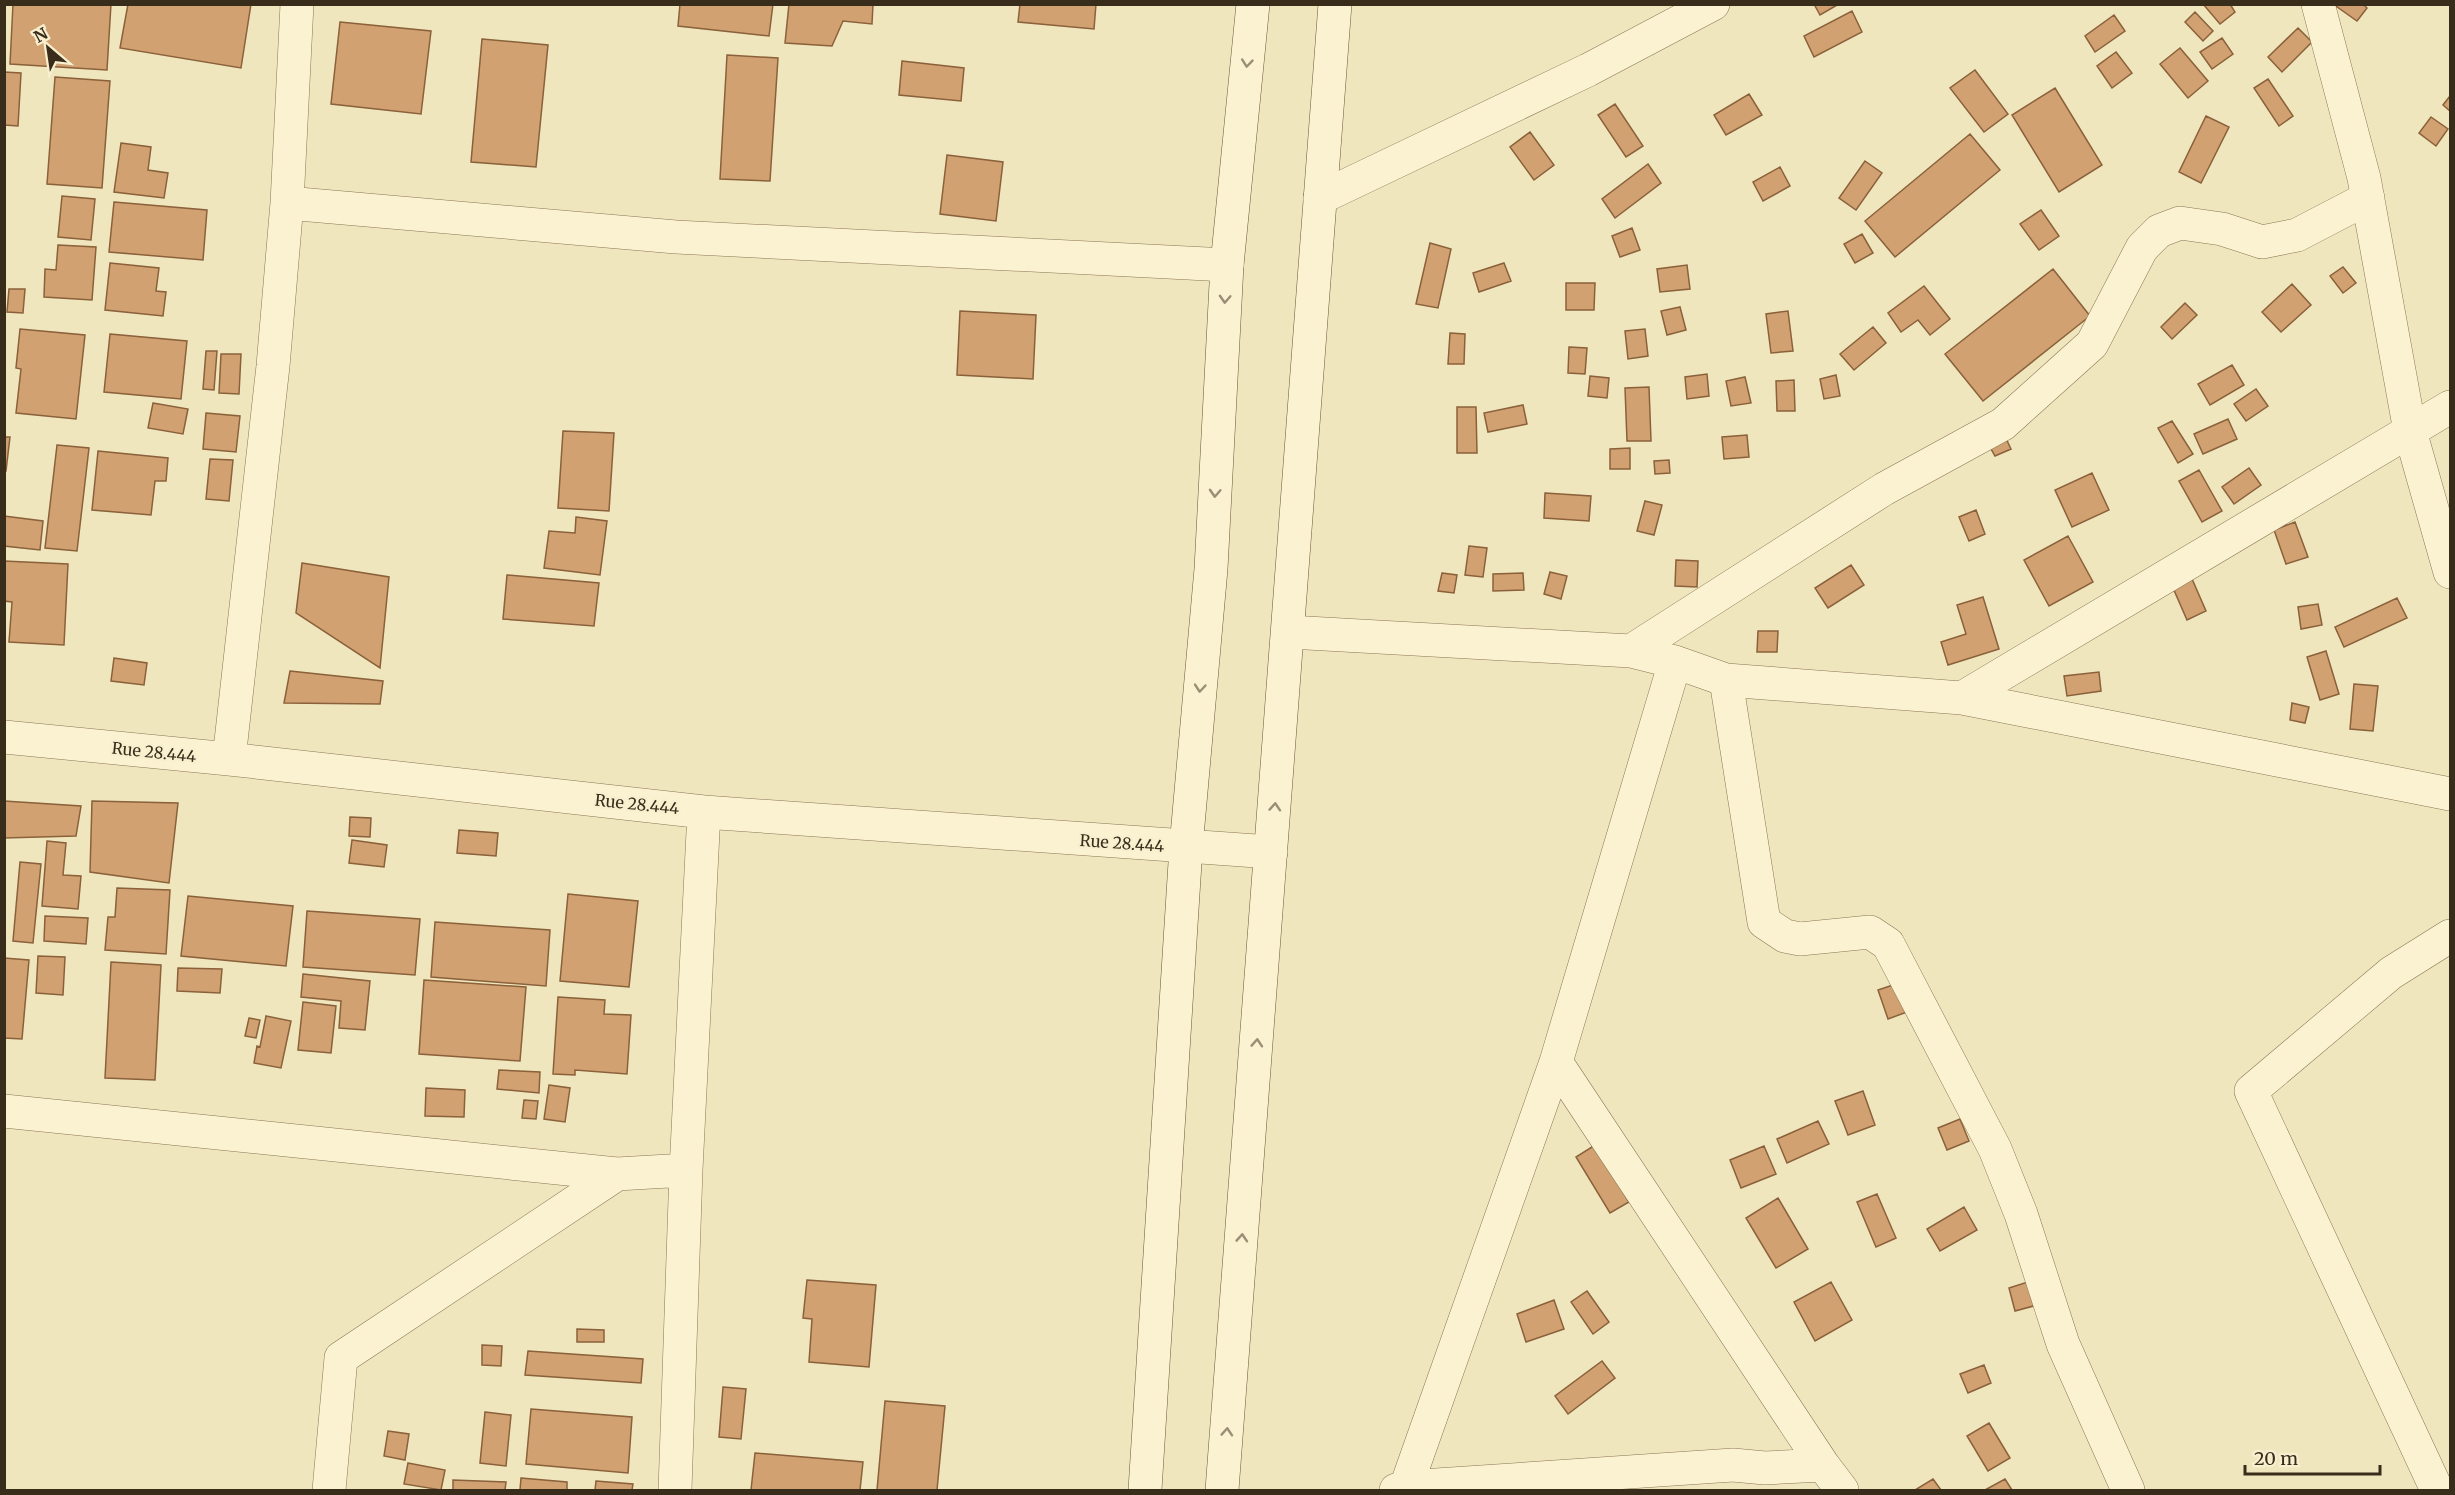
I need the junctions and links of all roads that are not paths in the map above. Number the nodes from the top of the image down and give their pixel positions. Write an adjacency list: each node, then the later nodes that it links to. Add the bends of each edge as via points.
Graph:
1 (297, 4): 8 (street)
2 (1253, 4): 9 (street, one-way to 9)
3 (1335, 4): 6 (street)
4 (1713, 4): 6 (street, via 1578,75)
5 (2318, 4): 7 (street)
6 (1320, 198): 13 (street)
7 (2368, 198): 11 (street); 14 (street, via 2297,235 2262,242 2222,229 2180,223 2159,231 2142,248 2092,344 2003,424 1884,489)
8 (287, 203): 9 (street, via 676,237); 19 (street)
9 (1227, 265): 22 (street, one-way to 22, via 1211,569)
10 (2451, 407): 11 (street)
11 (2410, 431): 12 (street); 17 (street)
12 (2451, 572)
13 (1288, 632): 14 (street); 23 (street, one-way to 13)
14 (1631, 651): 15 (street)
15 (1676, 662): 16 (street); 25 (street)
16 (1726, 680): 17 (street); 35 (street, via 1764,922 1785,936 1800,939 1870,932 1888,944 1995,1149 2021,1214 2063,1344)
17 (1962, 698): 20 (street)
18 (4, 737): 19 (street, Rue 28.444)
19 (229, 759): 21 (street, Rue 28.444)
20 (2451, 794)
21 (704, 812): 22 (street, Rue 28.444); 27 (street)
22 (1186, 847): 23 (street, Rue 28.444); 33 (street)
23 (1271, 852): 34 (street, one-way to 23)
24 (2451, 936): 36 (street, via 2391,973 2251,1091)
25 (1556, 1062): 29 (street); 30 (street)
26 (4, 1111): 28 (street)
27 (686, 1170): 28 (street); 32 (street)
28 (617, 1174): 31 (street, via 341,1358)
29 (1833, 1478): 30 (street, via 1733,1465)
30 (1401, 1489)
31 (329, 1491)
32 (675, 1491)
33 (1145, 1491)
34 (1222, 1491)
35 (2128, 1491)
36 (2437, 1491)

